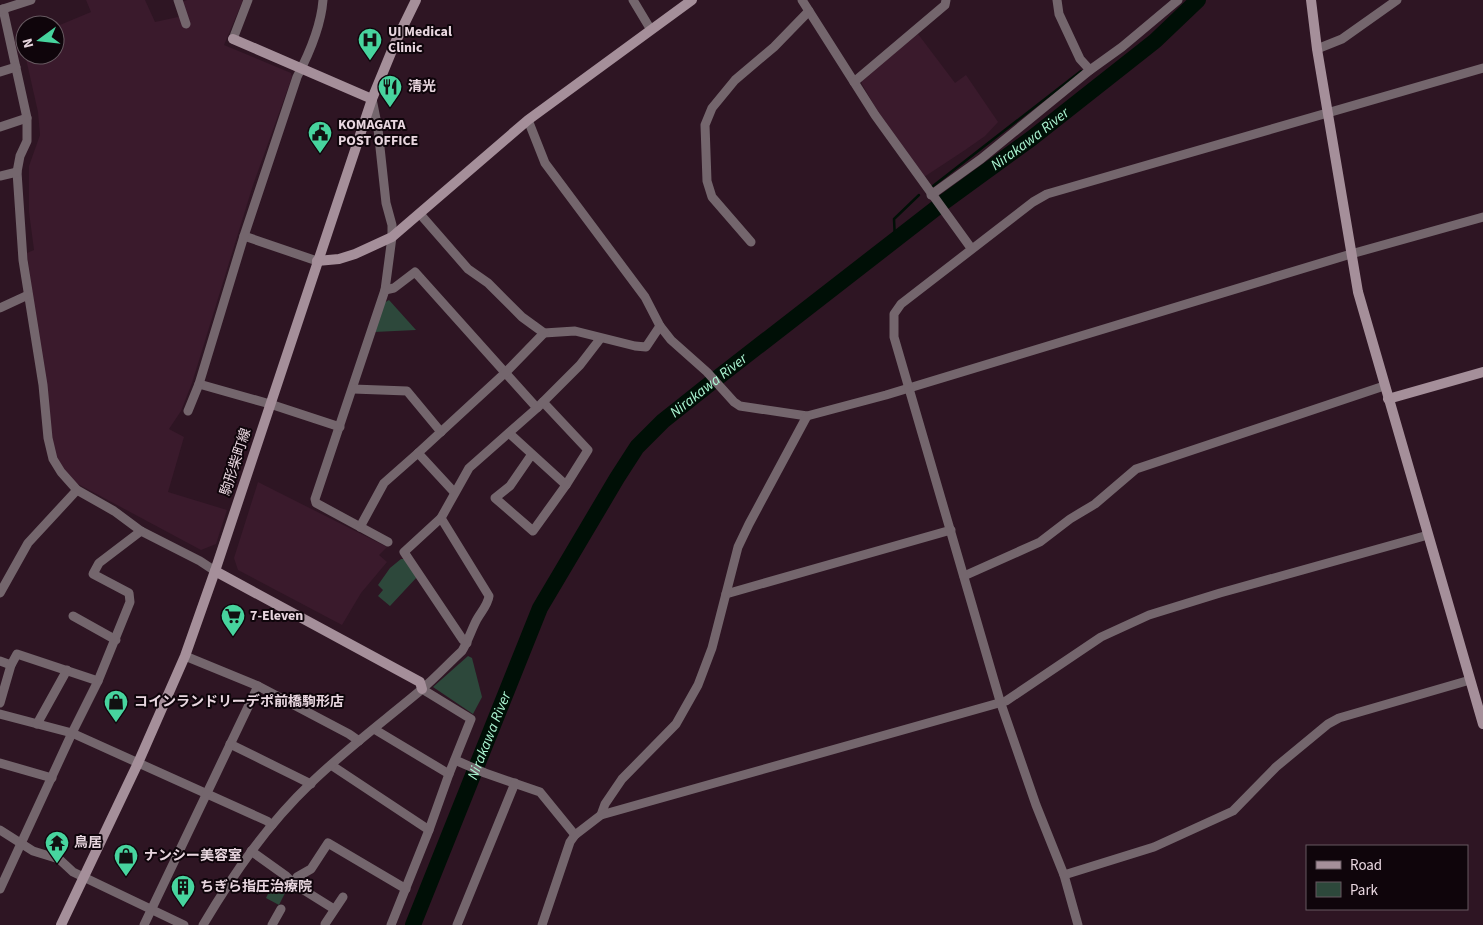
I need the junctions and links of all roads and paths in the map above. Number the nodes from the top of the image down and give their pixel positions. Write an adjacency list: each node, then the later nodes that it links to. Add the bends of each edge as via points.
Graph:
1 (30, 0): 14 (street)
2 (178, 0): 17 (street)
3 (248, 0): 19 (street)
4 (323, 0): 23 (street, via 321,16)
5 (416, 0): 27 (street, 駒形柴町線)
6 (633, 0): 18 (street)
7 (692, 0): 18 (street)
8 (802, 0): 16 (street)
9 (946, 0): 26 (street, via 945,5)
10 (1057, 0): 24 (street, via 1059,14 1080,59)
11 (1178, 0): 24 (street)
12 (1311, 0): 20 (street)
13 (1397, 0): 20 (street, via 1342,39)
14 (18, 2): 15 (street)
15 (2, 10): 21 (street)
16 (809, 11): 26 (street); 39 (street, via 774,47 734,80 712,108 705,126 707,181 712,197)
17 (186, 24)
18 (651, 30): 30 (street)
19 (233, 39): 23 (street)
20 (1317, 49): 28 (street)
21 (16, 67): 25 (street); 29 (street)
22 (1483, 68): 28 (street)
23 (301, 69): 27 (street); 37 (street)
24 (1090, 70): 34 (street)
25 (0, 72)
26 (854, 82): 34 (street)
27 (372, 99): 38 (street); 42 (street, 駒形柴町線)
28 (1328, 113): 40 (street, via 1055,190 1033,202); 41 (street)
29 (27, 118): 31 (street); 32 (street, via 27,141)
30 (528, 120): 35 (street); 46 (street, via 545,163 645,297)
31 (0, 127)
32 (17, 172): 33 (street); 44 (street)
33 (0, 176)
34 (933, 197): 40 (street)
35 (420, 214): 38 (street); 47 (street, via 468,269)
36 (1483, 217): 41 (street)
37 (244, 236): 42 (street); 51 (street)
38 (392, 237): 42 (street, via 339,259); 43 (street)
39 (752, 242)
40 (971, 248): 53 (street, via 901,304 894,314 894,336)
41 (1351, 254): 52 (street); 53 (street)
42 (317, 261): 56 (street, 駒形柴町線)
43 (385, 290): 49 (street, via 394,288 415,272); 54 (street)
44 (28, 295): 45 (street); 66 (street, via 49,448 61,472)
45 (0, 308)
46 (660, 326): 48 (street, via 646,347); 59 (street, via 740,406)
47 (544, 333): 48 (street, via 575,331); 49 (street)
48 (600, 338): 57 (street, via 580,365)
49 (506, 372): 57 (street); 61 (street)
50 (1483, 372): 55 (street)
51 (199, 384): 56 (street); 58 (street)
52 (1384, 386): 55 (street); 75 (street, via 1136,469 1095,504 1040,542)
53 (908, 388): 59 (street); 70 (street)
54 (353, 389): 60 (street); 61 (street, via 407,391)
55 (1388, 399): 72 (street)
56 (270, 404): 60 (street); 74 (street, 駒形柴町線)
57 (540, 405): 62 (street); 65 (street, via 588,450)
58 (188, 411)
59 (807, 416): 77 (street, via 738,547)
60 (340, 427): 69 (street, via 315,499 316,503)
61 (441, 432): 63 (street)
62 (509, 433): 64 (street); 67 (street, via 469,468)
63 (418, 452): 67 (street); 69 (street, via 384,484)
64 (532, 454): 65 (street); 65 (street, via 510,486 495,498 533,531)
65 (566, 485)
66 (77, 490): 71 (street); 76 (street, via 28,543)
67 (454, 492): 68 (street)
68 (440, 518): 80 (street, via 489,596); 80 (street, via 404,552)
69 (360, 526): 73 (street)
70 (951, 530): 75 (street); 77 (street)
71 (141, 531): 74 (street); 79 (street, via 99,563 93,574 129,593 130,602)
72 (1428, 536): 85 (street); 89 (street, via 1148,615 1101,637 1012,698)
73 (388, 542)
74 (215, 571): 81 (street, 駒形柴町線); 88 (street, via 420,682)
75 (964, 576): 89 (street)
76 (0, 594)
77 (726, 594): 107 (street, via 712,648 694,693 676,724 622,779)
78 (73, 616): 79 (street)
79 (116, 640): 86 (street)
80 (467, 643): 88 (street)
81 (185, 656): 87 (street); 100 (street, 駒形柴町線)
82 (0, 661): 83 (street)
83 (11, 665): 84 (street, via 17,654); 90 (street)
84 (67, 670): 86 (street); 92 (street)
85 (1470, 680): 93 (street); 114 (street, via 1339,718 1276,767 1233,811 1154,847)
86 (98, 681): 95 (street)
87 (258, 686): 96 (street); 97 (street)
88 (422, 689): 94 (street); 98 (street, via 471,719)
89 (1000, 701): 107 (street); 114 (street)
90 (0, 703)
91 (0, 714): 92 (street)
92 (37, 724): 95 (street)
93 (1483, 724)
94 (374, 729): 96 (street); 102 (street)
95 (72, 733): 100 (street); 103 (street)
96 (359, 741): 101 (street)
97 (230, 744): 105 (street); 106 (street)
98 (455, 760): 102 (street); 104 (street)
99 (0, 763): 103 (street)
100 (138, 763): 106 (street); 115 (street, 駒形柴町線)
101 (331, 765): 105 (street); 110 (street)
102 (449, 774): 110 (street)
103 (52, 778): 112 (street)
104 (515, 783): 111 (street, via 540,792); 130 (street)
105 (311, 784): 108 (street)
106 (207, 794): 108 (street); 120 (street)
107 (601, 815): 111 (street)
108 (272, 825): 113 (street)
109 (0, 830): 112 (street)
110 (429, 830): 118 (street)
111 (575, 835): 131 (street)
112 (22, 844): 115 (street, via 57,857 68,869); 117 (street)
113 (251, 851): 116 (street); 127 (street)
114 (1064, 875): 132 (street)
115 (84, 877): 120 (street); 124 (street, 駒形柴町線)
116 (294, 884): 118 (street, via 297,877 311,869 328,843); 122 (street)
117 (0, 889)
118 (406, 889): 129 (street)
119 (343, 897): 122 (street)
120 (151, 909): 125 (street); 126 (street)
121 (281, 909): 128 (street)
122 (334, 910): 123 (street)
123 (325, 924)
124 (61, 925)
125 (144, 925)
126 (184, 925)
127 (203, 925)
128 (272, 925)
129 (391, 925)
130 (457, 925)
131 (542, 925)
132 (1078, 925)

